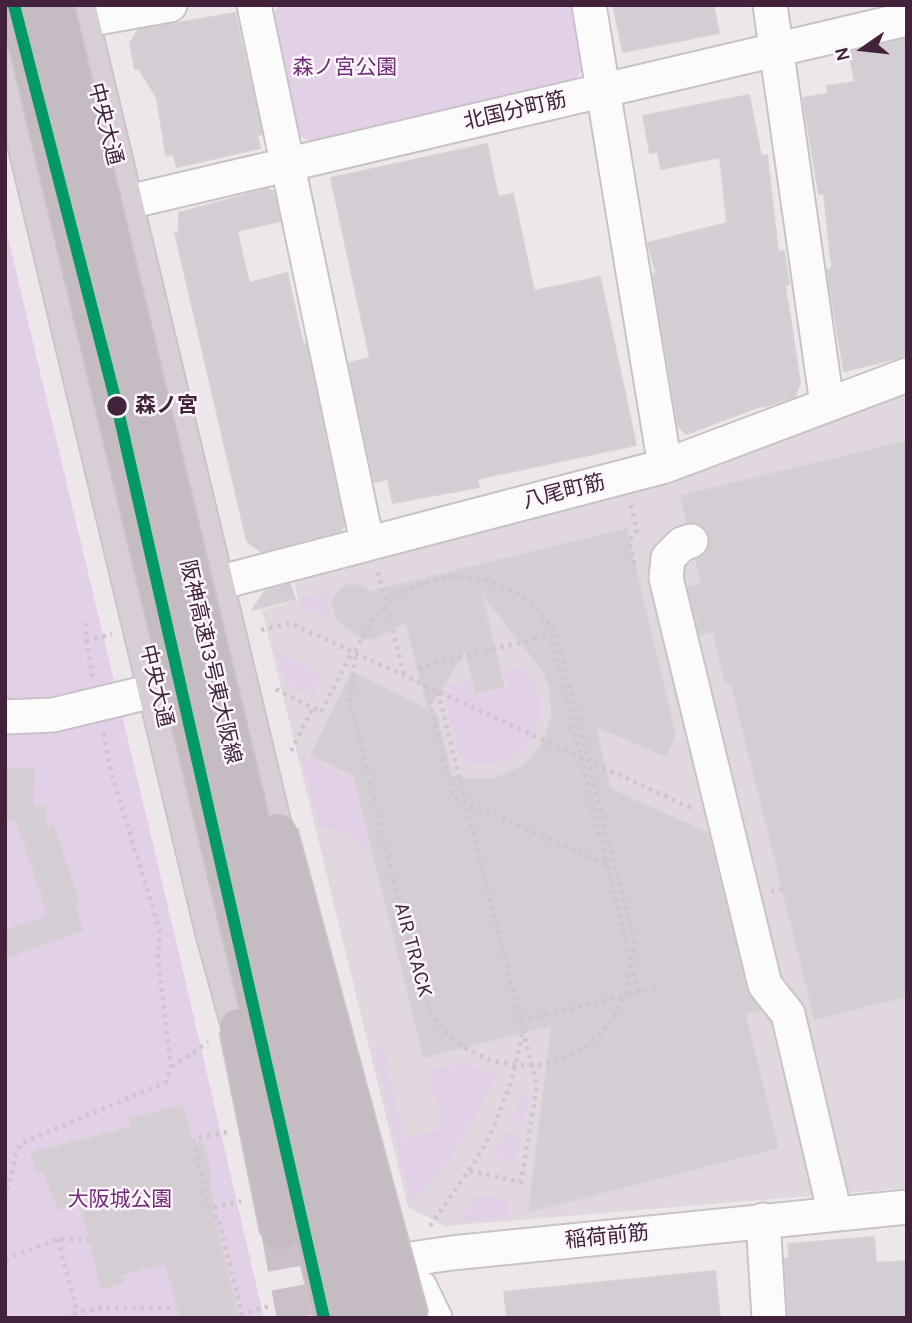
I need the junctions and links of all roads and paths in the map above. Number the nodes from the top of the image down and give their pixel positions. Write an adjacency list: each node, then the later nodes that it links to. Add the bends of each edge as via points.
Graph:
1 (19, 5): 24 (highway, 阪神高速13号東大阪線, bridge)
2 (170, 5): 6 (street)
3 (254, 5): 11 (street)
4 (589, 5): 10 (street)
5 (770, 5): 8 (street)
6 (70, 10): 12 (main road, 中央大通); 24 (highway, 阪神高速13号東大阪線, bridge)
7 (907, 19): 8 (street, 北国分町筋)
8 (776, 49): 10 (street, 北国分町筋); 14 (street)
9 (5, 51): 31 (main road, 中央大通)
10 (605, 89): 11 (street, 北国分町筋); 15 (street)
11 (289, 164): 12 (street, 北国分町筋); 19 (street)
12 (124, 204): 21 (main road, 中央大通)
13 (907, 375): 14 (street, 八尾町筋)
14 (827, 404): 15 (street, 八尾町筋)
15 (665, 466): 19 (street, 八尾町筋)
16 (629, 499): 17 (path)
17 (637, 531)
18 (691, 541): 51 (street, via 668,558 666,578 765,985 788,1014)
19 (367, 542): 21 (street, 八尾町筋)
20 (379, 573): 29 (path)
21 (214, 584): 59 (main road, 中央大通)
22 (86, 623): 26 (path)
23 (261, 630): 28 (path, via 290,623)
24 (185, 632): 55 (highway, bridge, via 181,737); 66 (highway, 阪神高速13号東大阪線, bridge); 68 (highway, 阪神高速13号東大阪線, bridge); 70 (highway, bridge, via 274,819)
25 (114, 634): 26 (path)
26 (86, 641): 33 (path)
27 (562, 650): 27 (path, AIR TRACK, bridge, via 546,618 519,594 487,580 451,576 416,585 386,605 364,633 352,666 350,703 422,994 448,1035 468,1050 514,1065 550,1062 584,1048 617,1013 632,967 634,942)
28 (352, 652): 29 (path); 34 (path, via 320,712)
29 (405, 676): 32 (path)
30 (276, 689): 34 (path)
31 (157, 690): 33 (street); 60 (main road, 中央大通, via 215,932)
32 (439, 692): 37 (path); 38 (path)
33 (99, 706): 35 (street); 45 (path, via 108,765 160,932 158,958)
34 (313, 708): 36 (path)
35 (5, 717)
36 (291, 751)
37 (466, 802): 39 (path); 39 (path, via 453,797 421,667 551,635); 42 (path)
38 (698, 811)
39 (606, 864): 41 (path)
40 (660, 987): 41 (path)
41 (638, 992): 42 (path)
42 (520, 1021): 43 (path)
43 (522, 1029): 47 (path, via 504,1103); 47 (path, via 537,1086 521,1182)
44 (212, 1040): 45 (path)
45 (171, 1067): 48 (path, via 166,1082 22,1143)
46 (235, 1130): 49 (path, via 194,1139 209,1209)
47 (469, 1171): 53 (path)
48 (5, 1198)
49 (243, 1200)
50 (907, 1207): 51 (street, 稲荷前筋)
51 (835, 1214): 54 (street, 稲荷前筋)
52 (214, 1217): 61 (path, via 218,1217 242,1314)
53 (437, 1217)
54 (763, 1220): 59 (street, 稲荷前筋); 72 (street)
55 (280, 1231)
56 (58, 1239): 57 (path); 58 (path); 63 (path)
57 (89, 1240)
58 (5, 1259)
59 (374, 1265): 60 (street, 稲荷前筋); 67 (street); 69 (main road, 中央大通); 71 (street, via 419,1287)
60 (308, 1272): 65 (main road, 中央大通)
61 (270, 1306)
62 (175, 1308): 63 (path)
63 (77, 1312): 64 (path)
64 (66, 1318)
65 (318, 1318)
66 (334, 1318)
67 (362, 1318)
68 (369, 1318)
69 (377, 1318)
70 (409, 1318)
71 (435, 1318)
72 (769, 1318)

